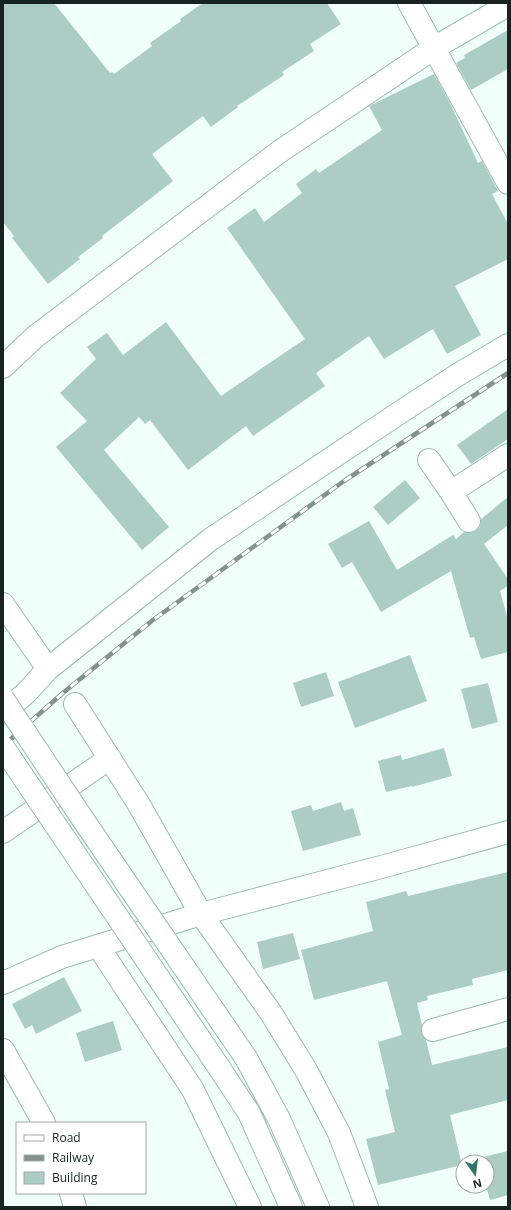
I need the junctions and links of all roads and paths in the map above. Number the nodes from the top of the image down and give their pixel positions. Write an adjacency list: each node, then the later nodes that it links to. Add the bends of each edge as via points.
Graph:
1 (408, 3): 3 (street)
2 (508, 5): 3 (street)
3 (434, 48): 4 (street); 6 (street, via 279,152 36,336)
4 (508, 183)
5 (508, 345): 12 (street, via 459,374 211,539)
6 (3, 367)
7 (508, 455): 9 (street)
8 (429, 460): 9 (street)
9 (451, 492): 10 (street)
10 (470, 521)
11 (3, 604): 12 (street)
12 (48, 668): 15 (street, via 26,693)
13 (3, 699): 31 (street, bridge, via 246,1058 279,1120)
14 (75, 704): 17 (street)
15 (3, 713)
16 (3, 747): 30 (street, bridge, via 249,1113)
17 (110, 758): 18 (street); 20 (street)
18 (3, 832)
19 (508, 832): 20 (street)
20 (201, 914): 21 (street); 32 (street, via 271,1014 306,1070 339,1133)
21 (98, 946): 22 (street, via 62,957); 29 (street, via 193,1090)
22 (3, 983)
23 (508, 1009): 24 (street)
24 (433, 1030)
25 (3, 1050): 26 (street)
26 (43, 1122)
27 (71, 1194): 28 (street)
28 (75, 1207)
29 (250, 1207)
30 (291, 1207)
31 (318, 1207)
32 (367, 1207)

